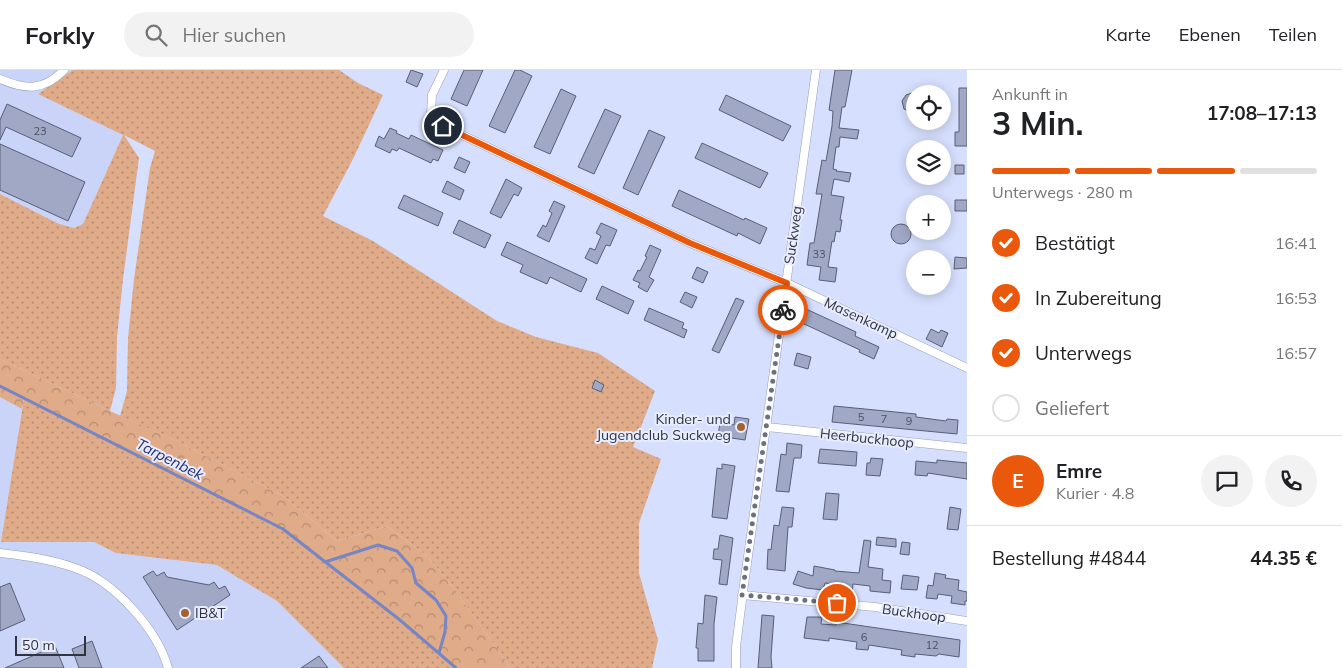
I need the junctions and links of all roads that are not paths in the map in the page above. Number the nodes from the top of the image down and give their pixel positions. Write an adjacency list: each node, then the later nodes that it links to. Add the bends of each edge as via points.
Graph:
1 (64, 70): 4 (street, via 47,83 32,87)
2 (444, 70): 5 (street, Masenkamp, via 432,96 431,114 443,126 690,243)
3 (816, 70): 5 (street, Suckweg)
4 (0, 79)
5 (787, 283): 6 (street, Masenkamp); 7 (street, Suckweg)
6 (967, 368)
7 (767, 427): 8 (street, Heerbuckhoop); 10 (street, Suckweg)
8 (967, 448)
9 (0, 553): 12 (street, via 41,558 77,568 102,583 146,624)
10 (742, 595): 11 (street, Buckhoop, via 875,607); 13 (street, Suckweg)
11 (967, 621)
12 (168, 668)
13 (736, 668)

